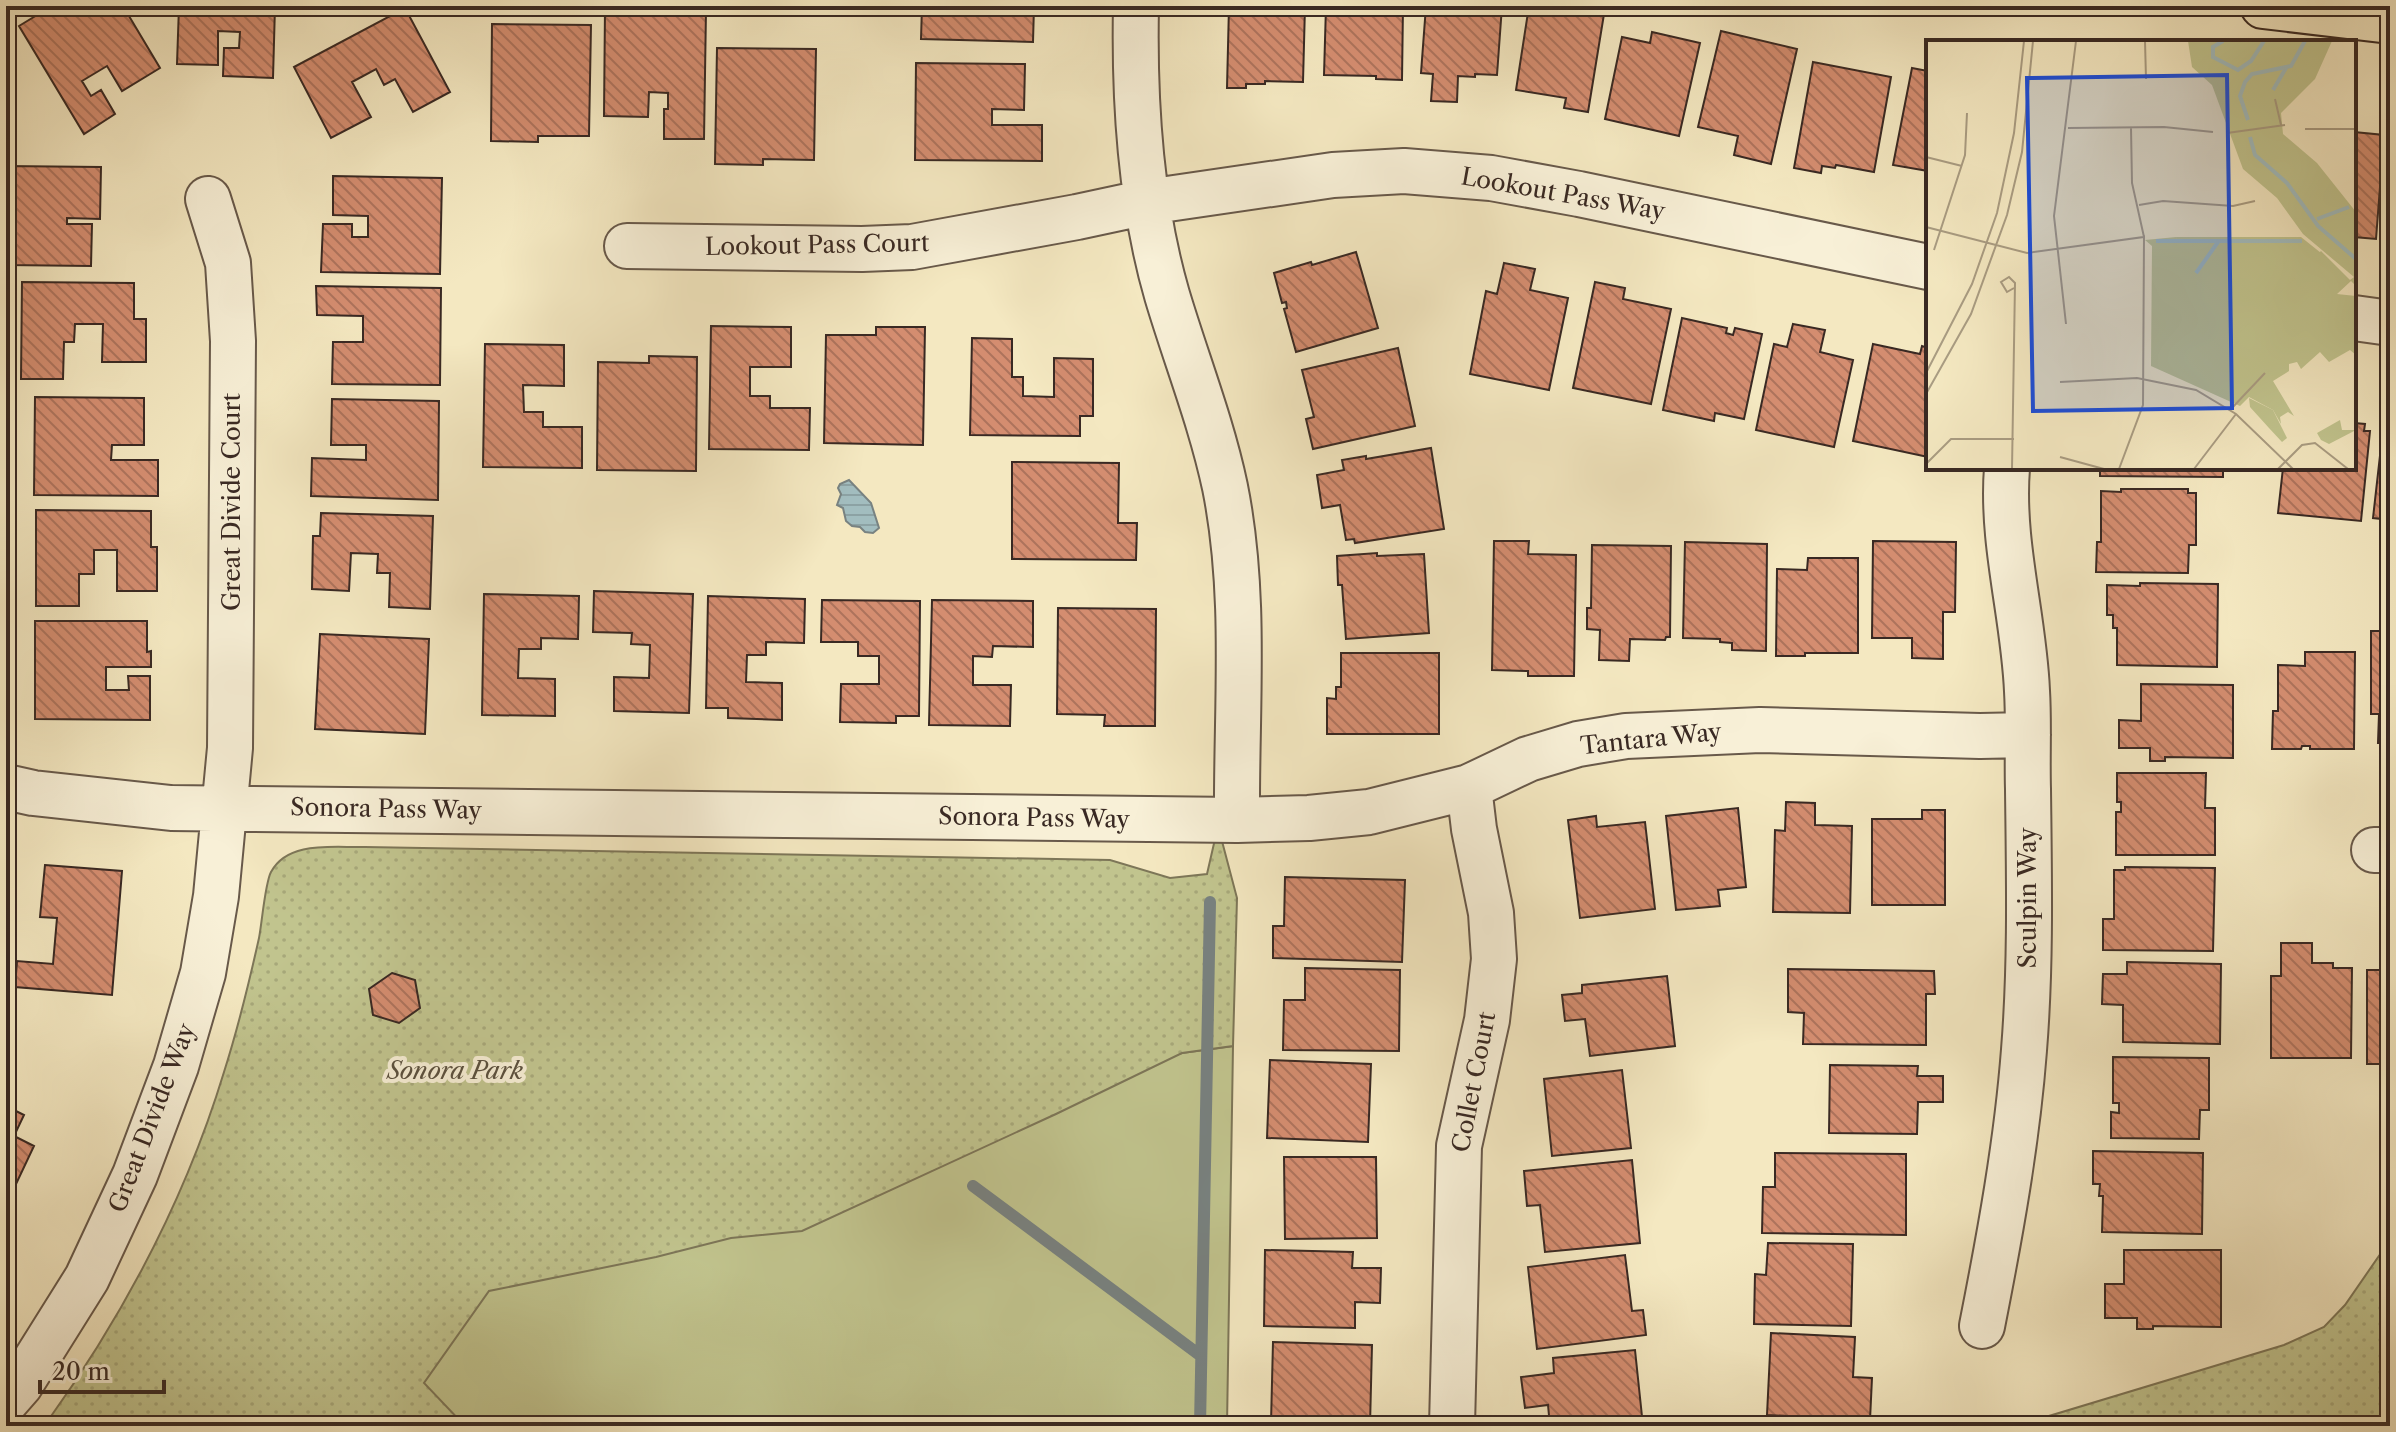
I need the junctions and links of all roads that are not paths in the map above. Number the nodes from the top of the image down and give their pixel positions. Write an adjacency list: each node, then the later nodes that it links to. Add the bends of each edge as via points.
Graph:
1 (1136, 6): 5 (street, via 1137,98)
2 (2263, 6): 3 (main road)
3 (2390, 21)
4 (208, 199): 14 (street, Great Divide Court, via 228,263 233,341 230,748)
5 (1147, 202): 6 (street, Lookout Pass Court, via 912,247); 7 (street, Lookout Pass Way, via 1333,175 1404,171 1491,178); 15 (street, via 1167,294 1209,427 1233,542)
6 (627, 246)
7 (1926, 267)
8 (2356, 318): 9 (street)
9 (2390, 323)
10 (2007, 470): 11 (street, Sculpin Way, via 2004,494 2024,653)
11 (2028, 735): 13 (street, Tantara Way, via 1760,730 1626,736 1528,759); 16 (street, Sculpin Way, via 2024,1049)
12 (6, 787): 14 (street, Sonora Pass Way, via 146,806)
13 (1469, 787): 15 (street, Tantara Way, via 1369,812); 18 (street, Collet Court, via 1494,959 1487,1020 1459,1146)
14 (224, 808): 15 (street, Sonora Pass Way); 17 (street, Great Divide Way, via 203,973 176,1066 135,1175 87,1278)
15 (1237, 820)
16 (1982, 1326)
17 (6, 1401)
18 (1452, 1426)

